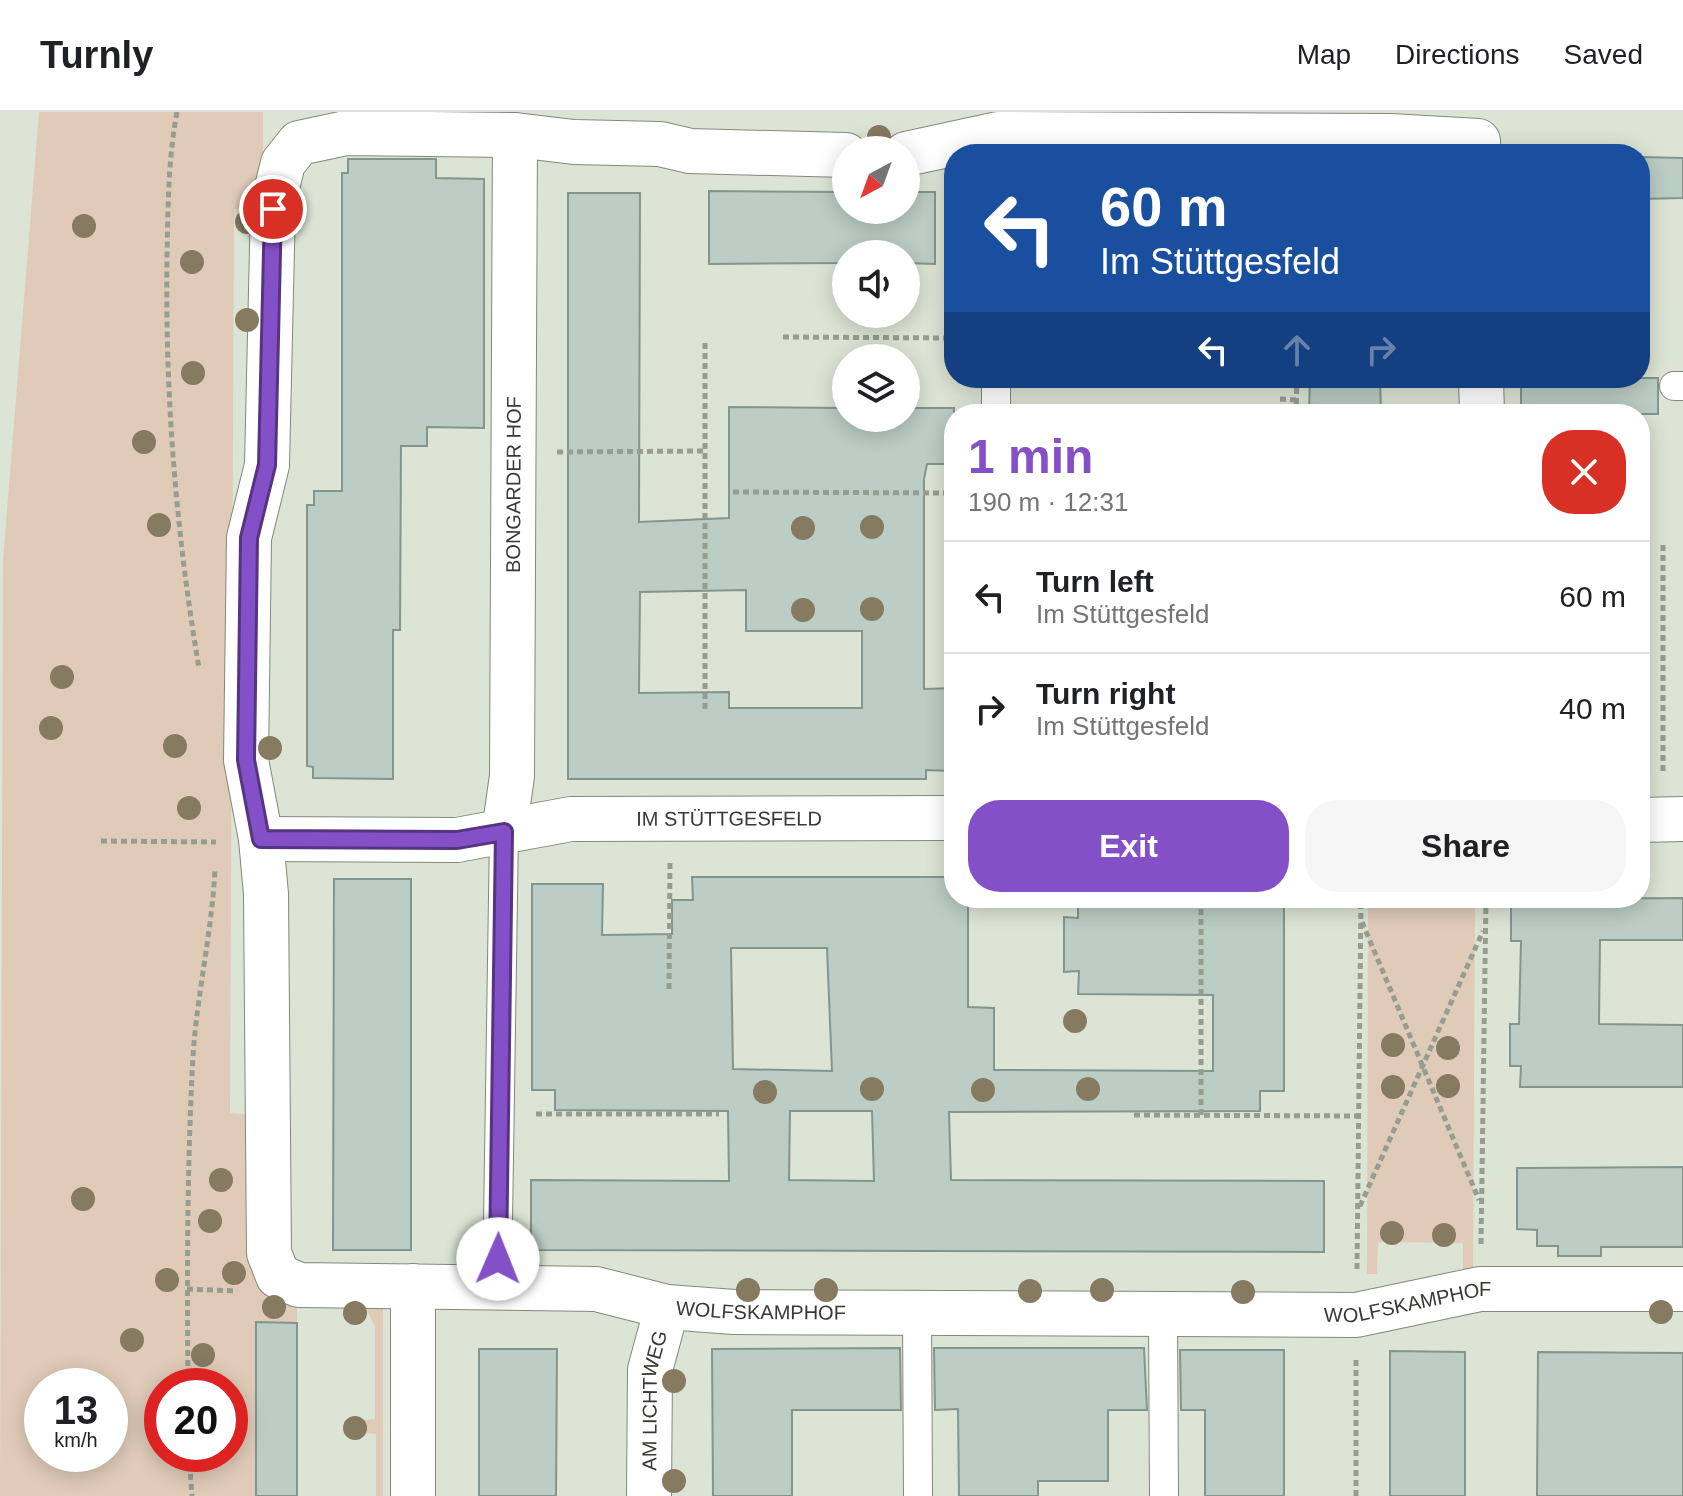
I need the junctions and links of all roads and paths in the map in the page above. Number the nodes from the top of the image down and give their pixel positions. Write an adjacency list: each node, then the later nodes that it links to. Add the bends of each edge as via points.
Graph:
1 (177, 112): 20 (path, via 168,191 166,316 173,454)
2 (515, 135): 7 (street, via 660,144 690,151); 16 (street, BONGARDER HOF); 27 (street, via 346,133 307,139 283,163 273,204 267,465 249,538 246,760)
3 (998, 144): 4 (street, via 1390,136)
4 (1478, 144)
5 (944, 150): 6 (street)
6 (920, 152)
7 (832, 155)
8 (783, 337): 9 (path)
9 (944, 338)
10 (705, 342): 15 (path)
11 (1297, 388): 13 (path)
12 (1280, 399): 13 (path)
13 (1296, 400): 14 (path)
14 (1296, 404)
15 (704, 451): 16 (path); 21 (path)
16 (514, 453): 26 (street, BONGARDER HOF, via 512,776)
17 (733, 492): 18 (path)
18 (944, 493)
19 (1663, 545): 24 (path)
20 (201, 681)
21 (705, 709)
22 (944, 818): 23 (street, IM STÜTTGESFELD)
23 (670, 819): 26 (street, IM STÜTTGESFELD, via 571,819); 35 (path)
24 (1662, 820)
25 (215, 827): 29 (path)
26 (504, 832): 27 (street, IM STÜTTGESFELD, via 457,840); 37 (lane)
27 (261, 839): 44 (street, WOLFSKAMPHOF, via 271,1264 278,1276 299,1285)
28 (101, 841): 29 (path)
29 (216, 842): 52 (path, via 193,1052 186,1224)
30 (1201, 908): 40 (path)
31 (1361, 908): 33 (path)
32 (1486, 908): 34 (path)
33 (1361, 919): 36 (path); 41 (path)
34 (1485, 926): 36 (path); 42 (path)
35 (669, 989)
36 (1420, 1065): 42 (path); 43 (path)
37 (500, 1114): 38 (path); 45 (lane)
38 (719, 1114)
39 (1134, 1115): 40 (path)
40 (1201, 1115): 41 (path)
41 (1359, 1116): 43 (path)
42 (1481, 1205): 46 (path)
43 (1358, 1211): 51 (path)
44 (413, 1286): 45 (street, WOLFSKAMPHOF); 55 (street)
45 (497, 1287): 48 (street, WOLFSKAMPHOF, via 596,1289)
46 (1480, 1289): 47 (street, WOLFSKAMPHOF); 51 (street, WOLFSKAMPHOF)
47 (1683, 1289)
48 (667, 1307): 49 (street, WOLFSKAMPHOF); 56 (street, AM LICHTWEG, via 650,1370)
49 (917, 1313): 50 (street, WOLFSKAMPHOF); 57 (lane)
50 (1163, 1314): 51 (street, WOLFSKAMPHOF); 58 (lane)
51 (1356, 1315): 59 (path)
52 (188, 1368)
53 (190, 1472): 54 (path)
54 (192, 1496)
55 (413, 1496)
56 (649, 1496)
57 (918, 1496)
58 (1164, 1496)
59 (1356, 1496)

